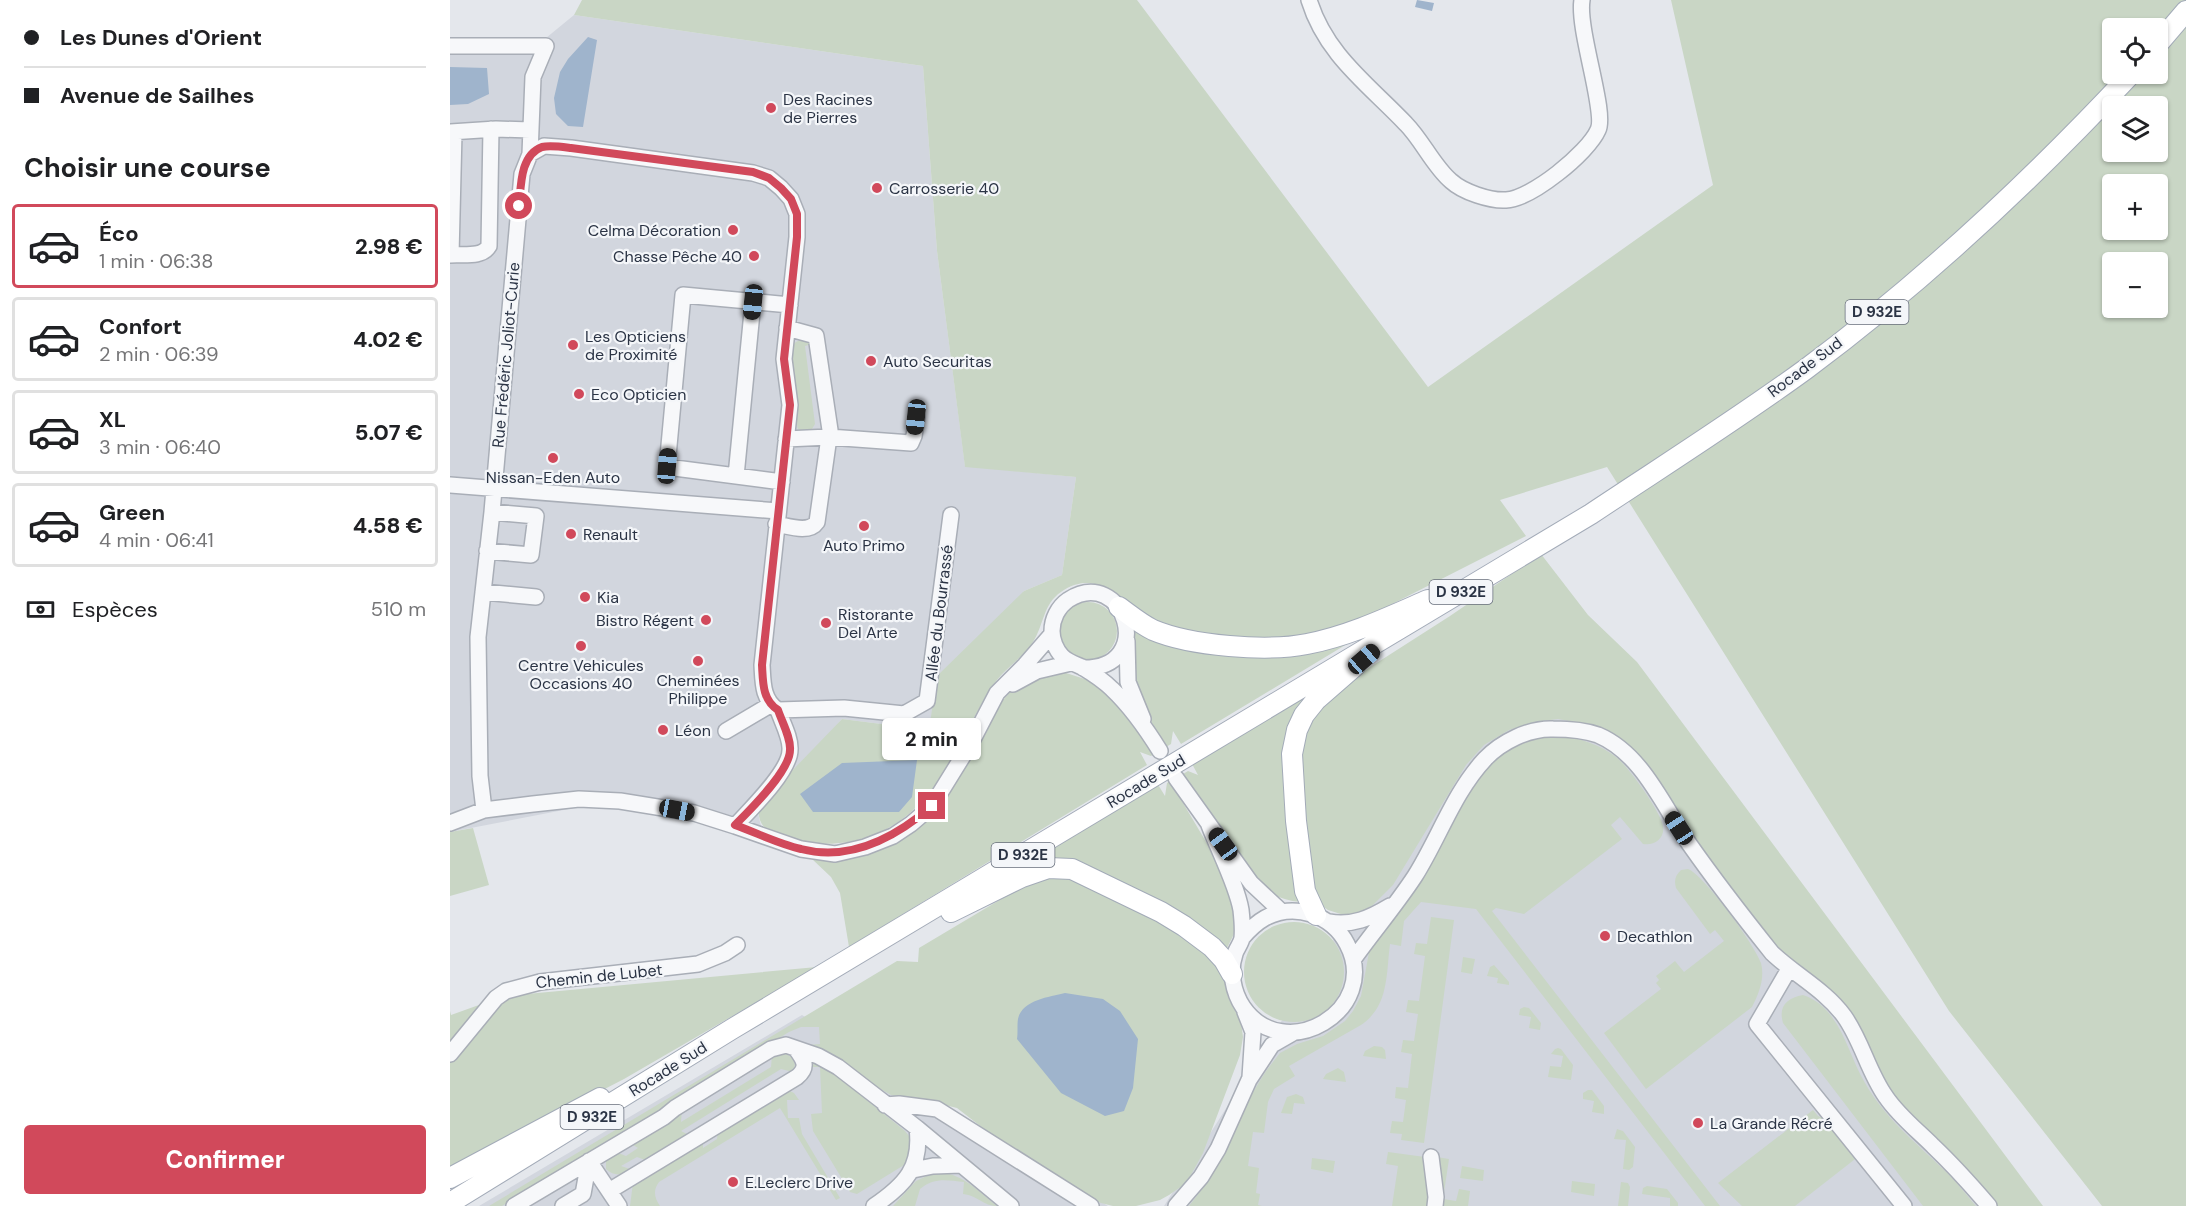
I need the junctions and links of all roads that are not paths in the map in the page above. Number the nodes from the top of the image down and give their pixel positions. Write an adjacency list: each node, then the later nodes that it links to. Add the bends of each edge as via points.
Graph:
1 (1309, 0): 2 (street, via 1313,15 1335,53 1407,125 1451,182 1484,198 1508,200 1563,170 1600,128)
2 (1582, 0)
3 (2186, 11): 4 (main road)
4 (2168, 32)
5 (450, 46): 8 (street, Rue Frédéric Joliot-Curie, via 546,46 533,77)
6 (2121, 84): 26 (main road, Rocade Sud / D 932E, via 1974,230 1885,306 1806,368 1591,514)
7 (491, 129): 8 (street); 9 (street); 11 (street, via 489,246 479,254)
8 (530, 130): 10 (street, Rue Frédéric Joliot-Curie)
9 (452, 132): 11 (street)
10 (530, 154): 13 (street, via 544,146 571,148 753,172 769,178 791,199 797,214); 21 (street, Rue Frédéric Joliot-Curie, via 521,182)
11 (451, 255)
12 (753, 302): 13 (street); 18 (street); 18 (street, via 683,295 667,466)
13 (790, 305): 14 (street)
14 (787, 327): 16 (street, via 816,336); 17 (street, via 784,359 790,405)
15 (916, 417): 16 (street, via 913,441 907,444)
16 (829, 437): 17 (street); 24 (street, via 817,522 809,529)
17 (786, 439): 19 (street)
18 (736, 476): 19 (street)
19 (782, 482): 24 (street)
20 (450, 485): 21 (street)
21 (494, 488): 22 (street, Rue Frédéric Joliot-Curie); 24 (street)
22 (492, 512): 25 (street, Rue Frédéric Joliot-Curie); 25 (street, via 536,516 531,555)
23 (951, 515): 35 (street, Allée du Bourrassé, via 927,701 903,714 844,708)
24 (777, 518): 35 (street, via 762,665 763,686)
25 (487, 551): 27 (street, Rue Frédéric Joliot-Curie)
26 (1527, 552): 29 (main road, via 1369,626 1307,645 1268,648 1200,642 1154,630); 30 (main road, Rocade Sud / D 932E)
27 (483, 592): 28 (street); 40 (street, Rue Frédéric Joliot-Curie, via 478,637)
28 (536, 597)
29 (1119, 607): 31 (street, via 1099,594 1076,596 1057,611); 32 (street)
30 (1395, 631): 46 (main road, via 1316,700 1297,730 1292,754 1305,891); 47 (main road, Rocade Sud / D 932E)
31 (1052, 634): 33 (street, via 1062,656); 34 (street)
32 (1127, 636): 33 (street, via 1116,658 1106,664 1094,668); 37 (street, via 1128,682)
33 (1077, 665): 34 (street, via 1037,671); 37 (street, via 1112,689)
34 (997, 693): 42 (street, via 932,806 893,836 835,854 801,849)
35 (774, 708): 36 (street); 42 (street, via 791,749 788,762)
36 (726, 731)
37 (1150, 735): 38 (street)
38 (1160, 751)
39 (1176, 778): 43 (street)
40 (484, 810): 41 (street); 42 (street, via 579,800 620,801 694,813)
41 (450, 823)
42 (735, 825)
43 (1209, 825): 45 (street, via 1251,883); 48 (street, via 1239,903)
44 (1395, 903): 46 (street, via 1361,921); 50 (street); 51 (street, via 1484,760 1498,747 1523,735 1545,729 1572,729 1598,735 1623,751 1641,770 1746,921)
45 (1282, 912): 46 (street, via 1300,911); 48 (street, via 1260,921)
46 (1323, 919): 50 (street, via 1344,939)
47 (890, 936): 52 (main road, via 919,929 1022,877 1048,868 1072,869 1184,926 1212,947); 54 (main road, Rocade Sud / D 932E)
48 (1242, 938): 52 (street)
49 (737, 945): 57 (street, Chemin de Lubet, via 698,964 540,982 506,991)
50 (1353, 960): 55 (street, via 1354,975 1345,1004 1322,1025)
51 (1789, 969): 76 (street, via 1757,1024); 77 (street, via 1830,999 1845,1017 1885,1097)
52 (1232, 974): 53 (street, via 1235,992)
53 (1244, 1008): 55 (street, via 1274,1030); 58 (street, via 1253,1032)
54 (732, 1029): 65 (main road, Rocade Sud / D 932E); 67 (main road, Rocade Sud / D 932E)
55 (1293, 1033): 58 (street, via 1272,1045)
56 (796, 1049): 59 (street, via 838,1067); 62 (street, via 786,1045 771,1049); 66 (street, via 805,1061 797,1077)
57 (450, 1054)
58 (1249, 1080): 74 (street, via 1218,1149)
59 (885, 1105): 60 (street); 73 (street, via 937,1109)
60 (917, 1128): 63 (street); 64 (street, via 918,1155)
61 (1431, 1157): 75 (street)
62 (590, 1161): 66 (street); 68 (street); 69 (street, via 583,1194)
63 (961, 1165): 64 (street); 72 (street)
64 (913, 1170): 71 (street, via 894,1192)
65 (450, 1178)
66 (608, 1198): 70 (street)
67 (450, 1203)
68 (514, 1206)
69 (563, 1206)
70 (620, 1206)
71 (874, 1206)
72 (1011, 1206)
73 (1091, 1206)
74 (1176, 1206)
75 (1435, 1206)
76 (1904, 1206)
77 (1989, 1206)

